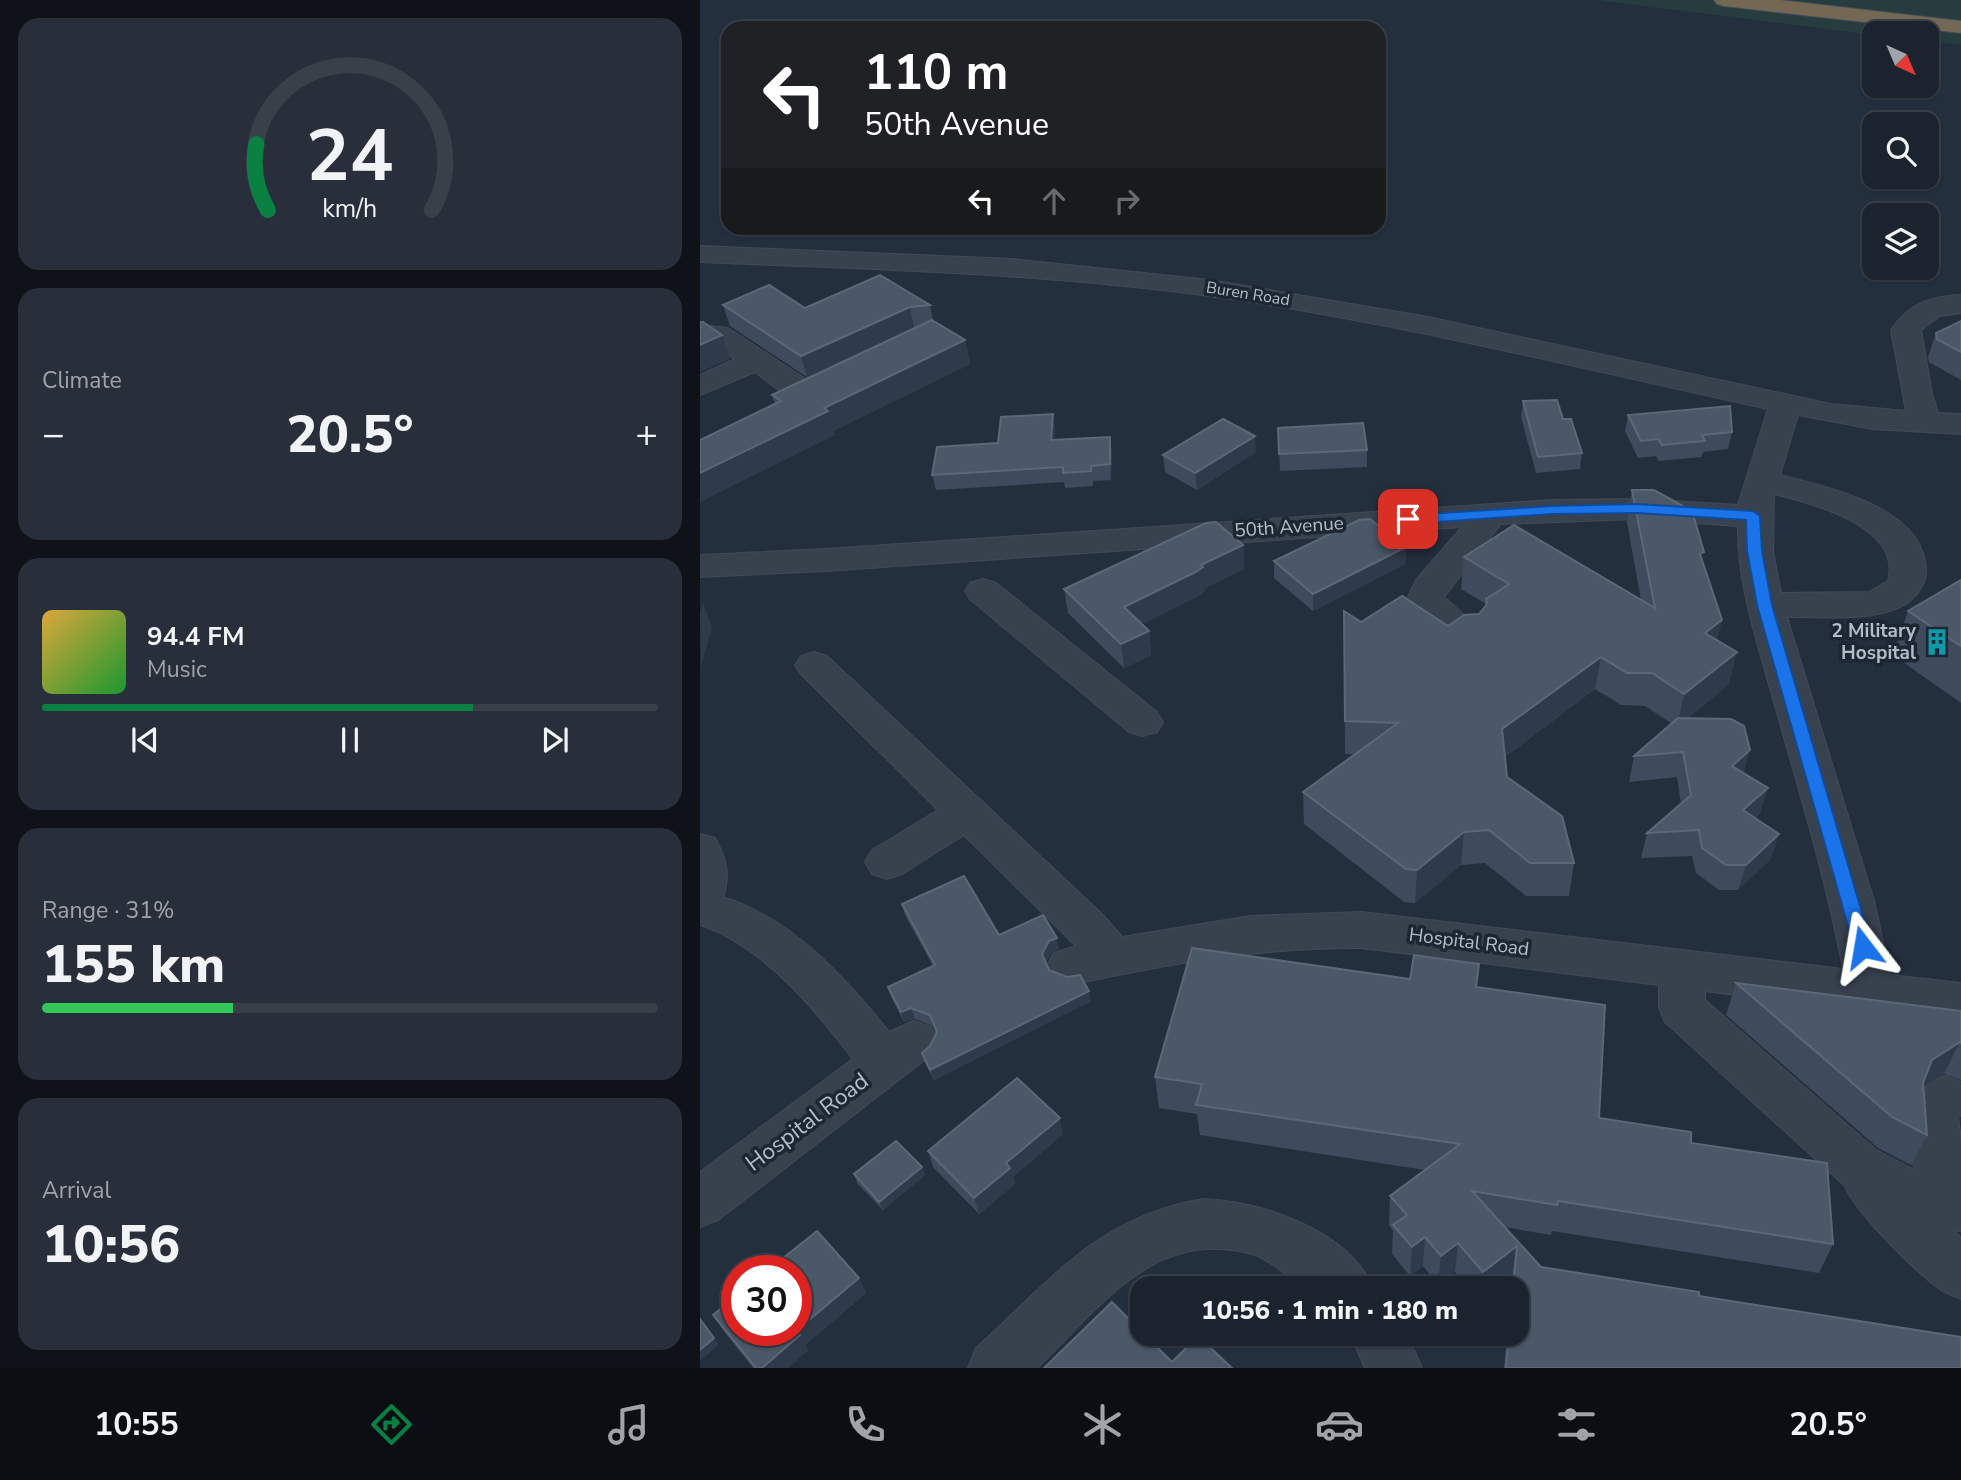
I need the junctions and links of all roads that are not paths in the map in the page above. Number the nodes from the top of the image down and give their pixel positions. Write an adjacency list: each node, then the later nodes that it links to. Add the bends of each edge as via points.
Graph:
1 (1724, 0): 2 (highway)
2 (1961, 27)
3 (700, 254): 8 (street, Buren Road, via 1012,267 1210,288 1428,326)
4 (1961, 304): 10 (street, via 1923,312 1906,330)
5 (700, 334): 6 (street, via 718,334)
6 (757, 360): 7 (street); 9 (street, via 817,387)
7 (700, 386)
8 (1786, 403): 10 (street, Buren Road); 12 (street)
9 (770, 410)
10 (1925, 423): 11 (street, Buren Road)
11 (1961, 424)
12 (1756, 498): 13 (street, 50th Avenue, via 1637,509); 16 (street, via 1755,551); 16 (street, 50th Avenue, via 1818,494 1870,517 1903,547 1909,572 1900,591 1869,604)
13 (1492, 513): 14 (street, 50th Avenue); 17 (street, via 1429,588 1425,599)
14 (700, 566)
15 (983, 591): 19 (street)
16 (1765, 605): 26 (street, via 1852,901)
17 (1463, 635)
18 (814, 665): 20 (street)
19 (1143, 722)
20 (967, 812): 22 (street); 25 (street, Hospital Road, via 1087,928 1091,962 1257,931 1308,928 1427,937)
21 (700, 850): 23 (street, via 707,874)
22 (887, 862)
23 (700, 898)
24 (700, 908): 30 (street, Hospital Road, via 720,911 747,924 836,1004 899,1052)
25 (1682, 969): 26 (street, Hospital Road); 29 (street, via 1682,1008)
26 (1870, 992): 27 (street, Hospital Road)
27 (1961, 1003)
28 (1945, 1098): 29 (street, via 1933,1114 1951,1205 1901,1191)
29 (1858, 1167): 31 (street, via 1896,1213)
30 (700, 1203)
31 (1961, 1273)
32 (1334, 1276): 34 (street, via 1295,1247 1246,1226 1183,1226 1134,1245 1111,1260)
33 (1384, 1346): 35 (street)
34 (996, 1368)
35 (1394, 1368)

